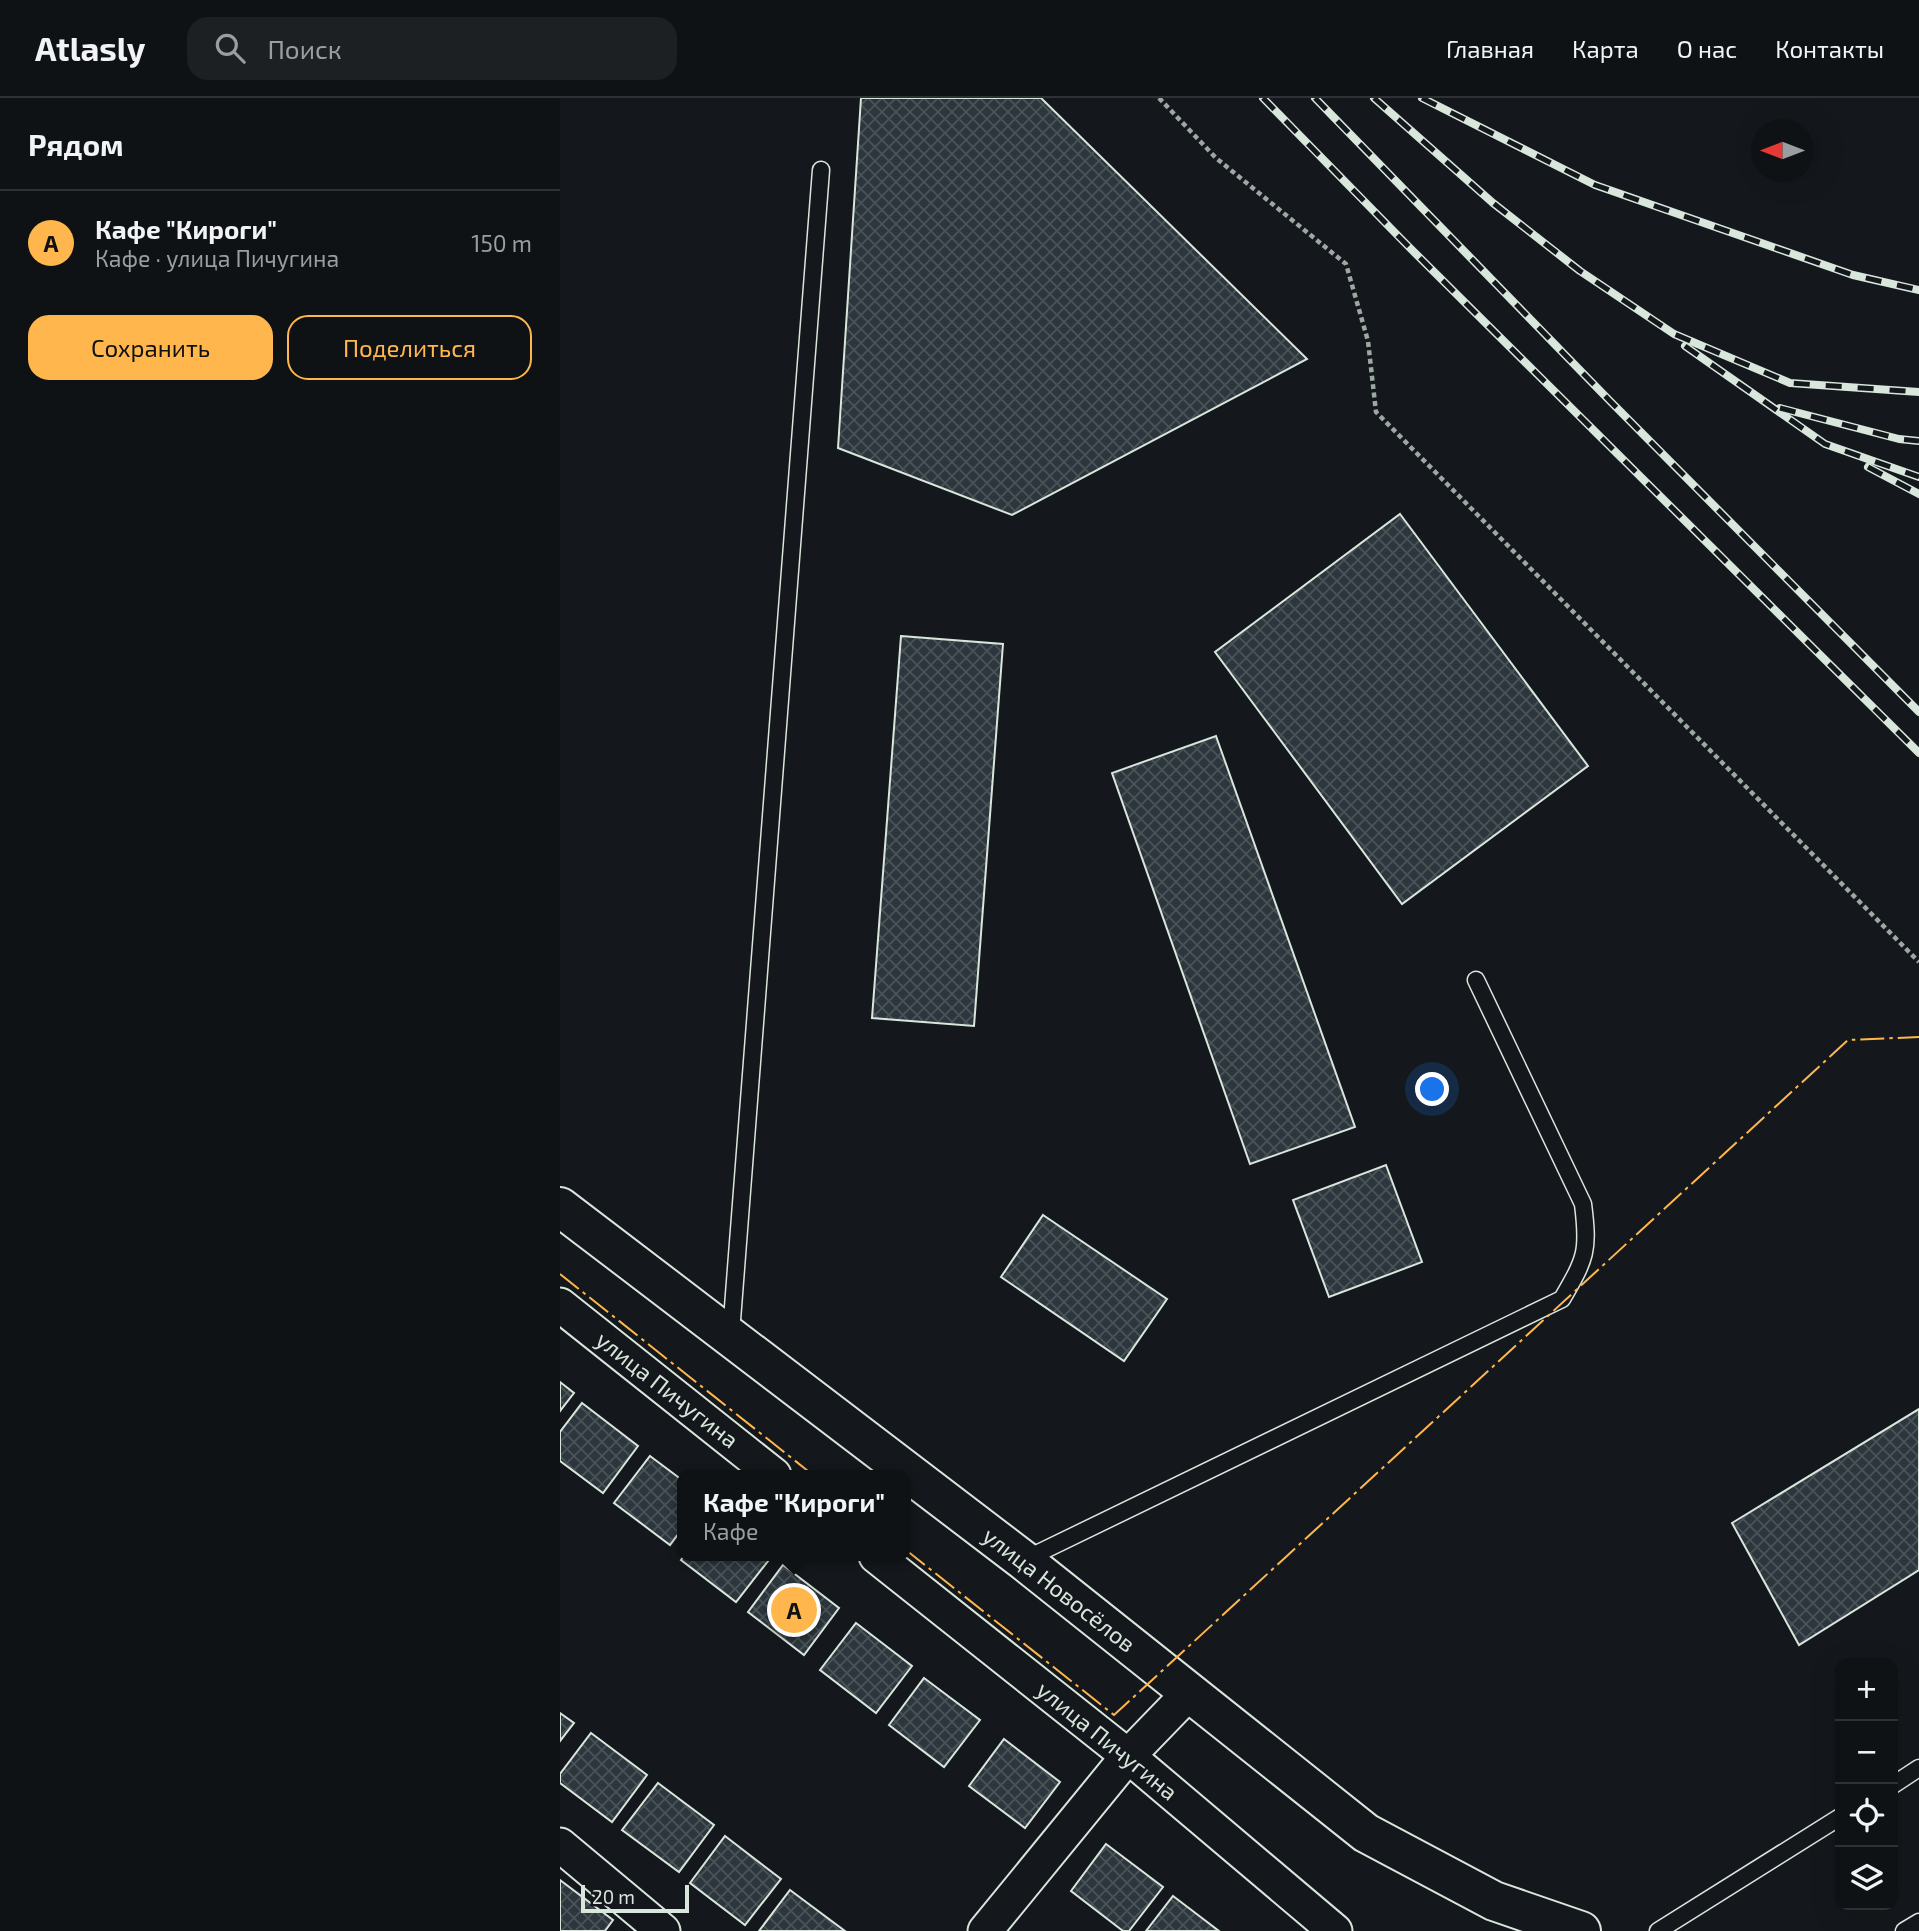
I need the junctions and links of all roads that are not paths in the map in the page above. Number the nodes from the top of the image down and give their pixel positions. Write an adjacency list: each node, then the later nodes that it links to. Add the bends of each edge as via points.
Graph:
1 (821, 170): 5 (lane)
2 (1476, 980): 9 (lane, via 1583,1204 1588,1240 1581,1267 1562,1299)
3 (560, 1207): 5 (street, улица Новосёлов)
4 (560, 1305): 6 (street, улица Пичугина)
5 (731, 1339): 7 (street, улица Новосёлов)
6 (768, 1470)
7 (904, 1470)
8 (911, 1475): 9 (street, улица Новосёлов)
9 (1023, 1560): 11 (street, улица Новосёлов)
10 (882, 1561): 12 (street, улица Пичугина)
11 (1189, 1693): 12 (street); 17 (street, улица Новосёлов, via 1366,1833)
12 (1128, 1756): 20 (street); 21 (street, улица Пичугина)
13 (1919, 1768): 14 (lane)
14 (1895, 1784)
15 (1835, 1820): 24 (lane)
16 (560, 1845): 19 (street)
17 (1494, 1901): 22 (street); 23 (street, улица Новосёлов)
18 (1919, 1922): 25 (lane)
19 (663, 1931)
20 (985, 1931)
21 (1335, 1931)
22 (1516, 1931)
23 (1581, 1931)
24 (1658, 1931)
25 (1904, 1931)

